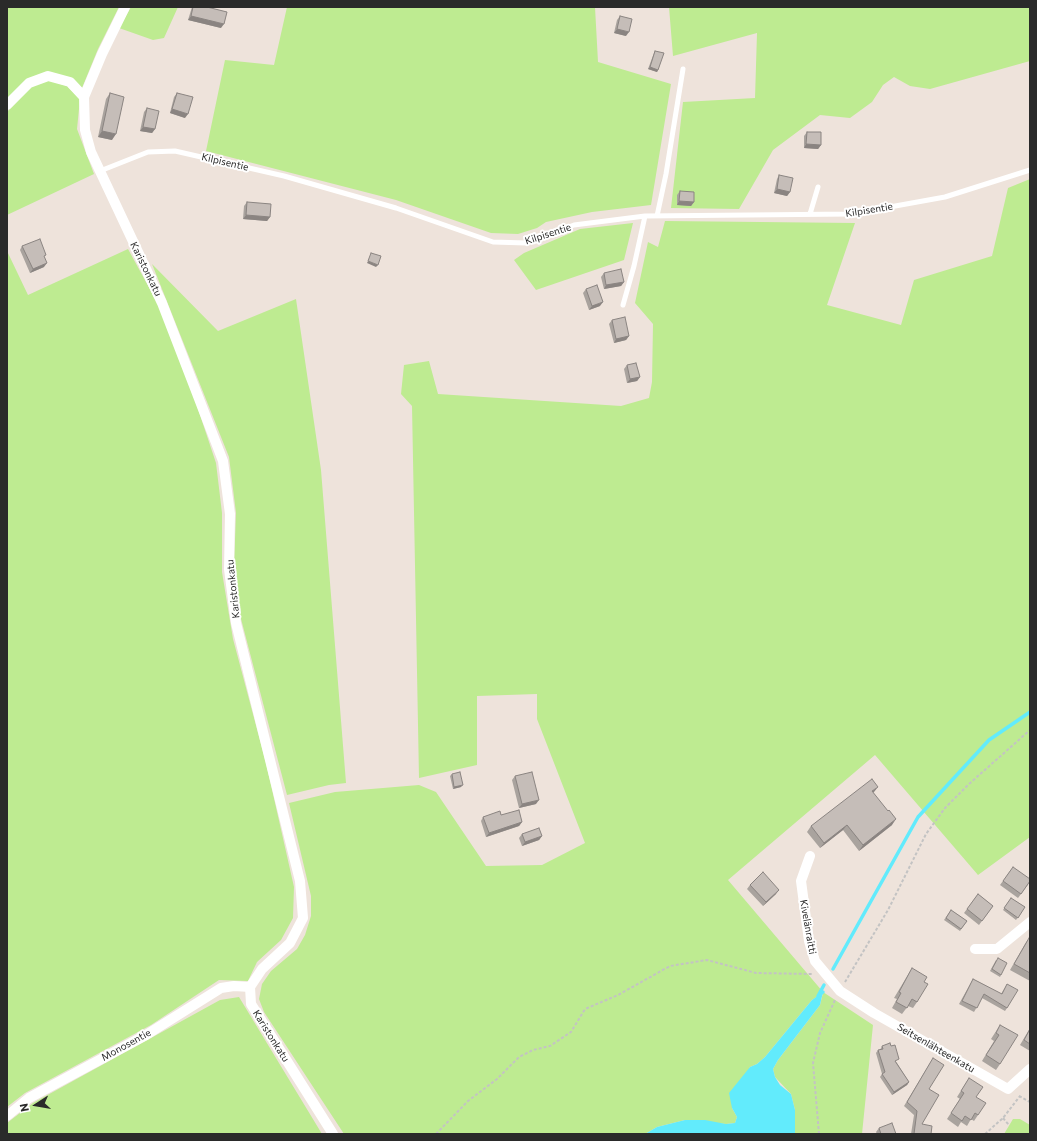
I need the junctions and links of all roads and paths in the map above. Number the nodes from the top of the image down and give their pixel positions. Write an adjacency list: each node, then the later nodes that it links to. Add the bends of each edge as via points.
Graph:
1 (125, 7): 3 (street, Karistonkatu)
2 (682, 69): 10 (lane)
3 (84, 97): 4 (street, via 70,82 48,76 29,83); 6 (street, Karistonkatu, via 85,130)
4 (7, 105)
5 (1030, 170): 8 (lane, Kilpisentie, via 945,197 851,214)
6 (100, 171): 9 (lane, Kilpisentie, via 148,152 175,151 284,176 396,208 493,242 526,243 574,225); 17 (street, Karistonkatu, via 162,303 223,461 230,514 229,569 236,623 300,881 303,918 290,943 262,969)
7 (818, 187): 8 (lane)
8 (810, 214): 10 (lane, Kilpisentie)
9 (645, 216): 10 (lane, Kilpisentie); 11 (lane)
10 (657, 216)
11 (623, 305)
12 (1030, 730): 18 (path, via 945,808 926,834 888,910)
13 (810, 856): 16 (street, Kivelänraitti, via 801,881 809,941 815,961)
14 (1030, 922): 15 (street, via 997,949)
15 (975, 949)
16 (826, 975): 18 (street, Kivelänraitti); 27 (path, via 756,973 707,960 670,966 618,995 585,1009 571,1032 550,1046 519,1057 497,1079 468,1101)
17 (250, 987): 23 (street, Monosentie, via 221,988 146,1035 30,1098); 26 (street, Karistonkatu, via 251,1004)
18 (840, 991): 20 (street, Seitsenlähteenkatu); 28 (path, via 820,1033 812,1063)
19 (1030, 1070): 20 (street)
20 (1008, 1089): 21 (path)
21 (1020, 1096): 22 (path); 24 (path)
22 (1030, 1102)
23 (7, 1116)
24 (1003, 1118): 25 (path); 29 (path)
25 (1010, 1125)
26 (333, 1134)
27 (436, 1134)
28 (819, 1134)
29 (985, 1134)

